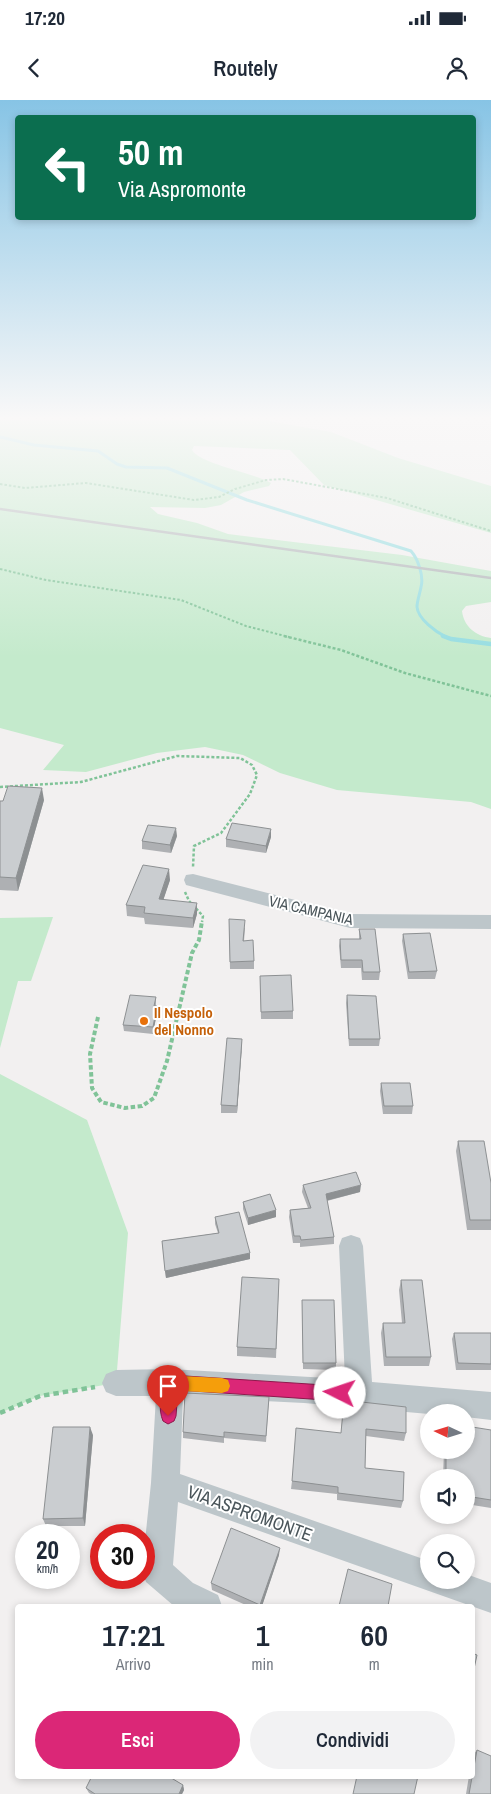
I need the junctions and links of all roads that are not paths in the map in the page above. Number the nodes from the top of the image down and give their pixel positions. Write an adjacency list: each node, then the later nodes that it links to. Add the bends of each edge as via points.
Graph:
1 (193, 880): 2 (street, VIA CAMPANIA, via 350,921)
2 (491, 922)
3 (351, 1246): 6 (street)
4 (170, 1382): 5 (street); 6 (street); 8 (street)
5 (116, 1383)
6 (359, 1395): 7 (street)
7 (491, 1406)
8 (165, 1482): 9 (street, VIA ASPROMONTE); 12 (street, via 157,1571 182,1594)
9 (420, 1573)
10 (465, 1589): 11 (street)
11 (491, 1598)
12 (203, 1604)

